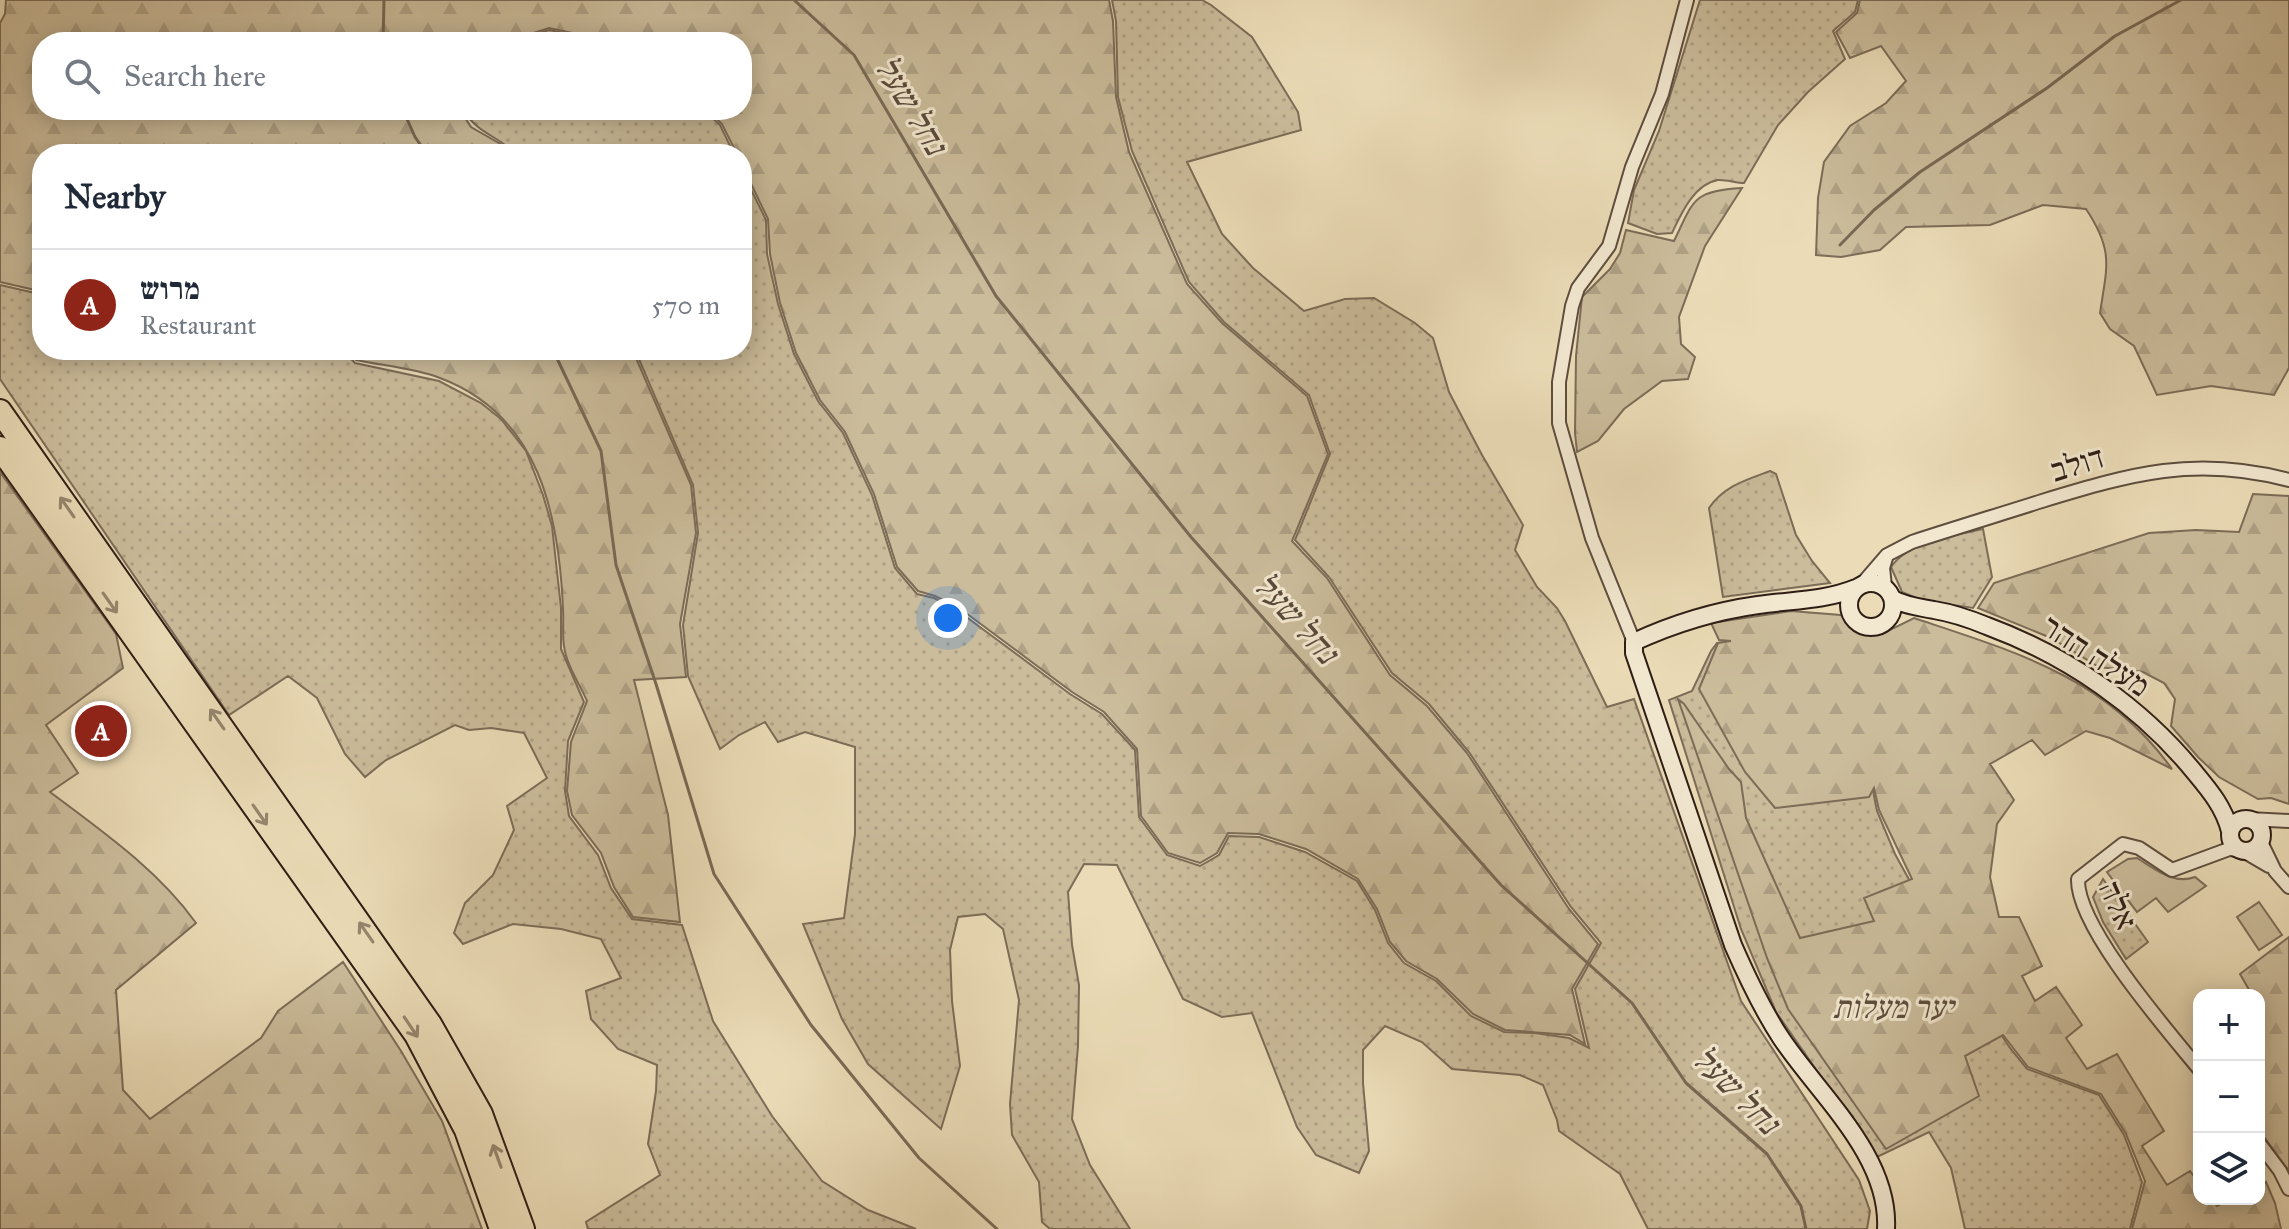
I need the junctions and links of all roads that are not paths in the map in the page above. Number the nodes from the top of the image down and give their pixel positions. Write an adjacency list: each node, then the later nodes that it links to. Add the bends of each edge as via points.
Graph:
1 (1687, 0): 12 (street, via 1662,94 1632,167 1609,246 1578,288 1559,382 1557,413 1563,438 1592,538)
2 (0, 411): 24 (highway, one-way to 2, via 481,1114 430,1024)
3 (0, 448): 23 (highway, one-way to 23, via 416,1035 466,1130)
4 (2289, 480): 5 (street, דולב, via 2233,468 2173,468 2119,477 1912,542)
5 (1887, 555): 6 (street, דולב); 7 (street, via 1883,568)
6 (1859, 586): 7 (street, via 1877,583); 8 (street); 10 (street, via 1849,601)
7 (1889, 592): 9 (street, מעלה ההר, via 1905,605); 11 (street, via 1894,606)
8 (1820, 599): 10 (street); 12 (street, via 1723,611)
9 (1923, 608): 11 (street); 13 (street, מעלה ההר, via 1987,625 2076,668 2149,723)
10 (1853, 618): 11 (street, via 1875,627)
11 (1888, 620)
12 (1634, 642): 25 (street, via 1733,945 1781,1038 1874,1167 1887,1209)
13 (2212, 793): 14 (street, מעלה ההר); 17 (street, מעלה ההר)
14 (2246, 819): 15 (street); 16 (street, via 2259,825); 17 (street, via 2238,821)
15 (2289, 821): 16 (street, via 2276,823)
16 (2262, 839): 17 (street, via 2253,850); 18 (street)
17 (2236, 842): 18 (street); 20 (street, אלה, via 2172,870 2123,844 2078,879 2081,899 2102,938)
18 (2275, 871): 19 (street)
19 (2289, 887)
20 (2193, 1062)
21 (2265, 1151): 22 (street)
22 (2289, 1189)
23 (501, 1229)
24 (523, 1229)
25 (1886, 1229)

